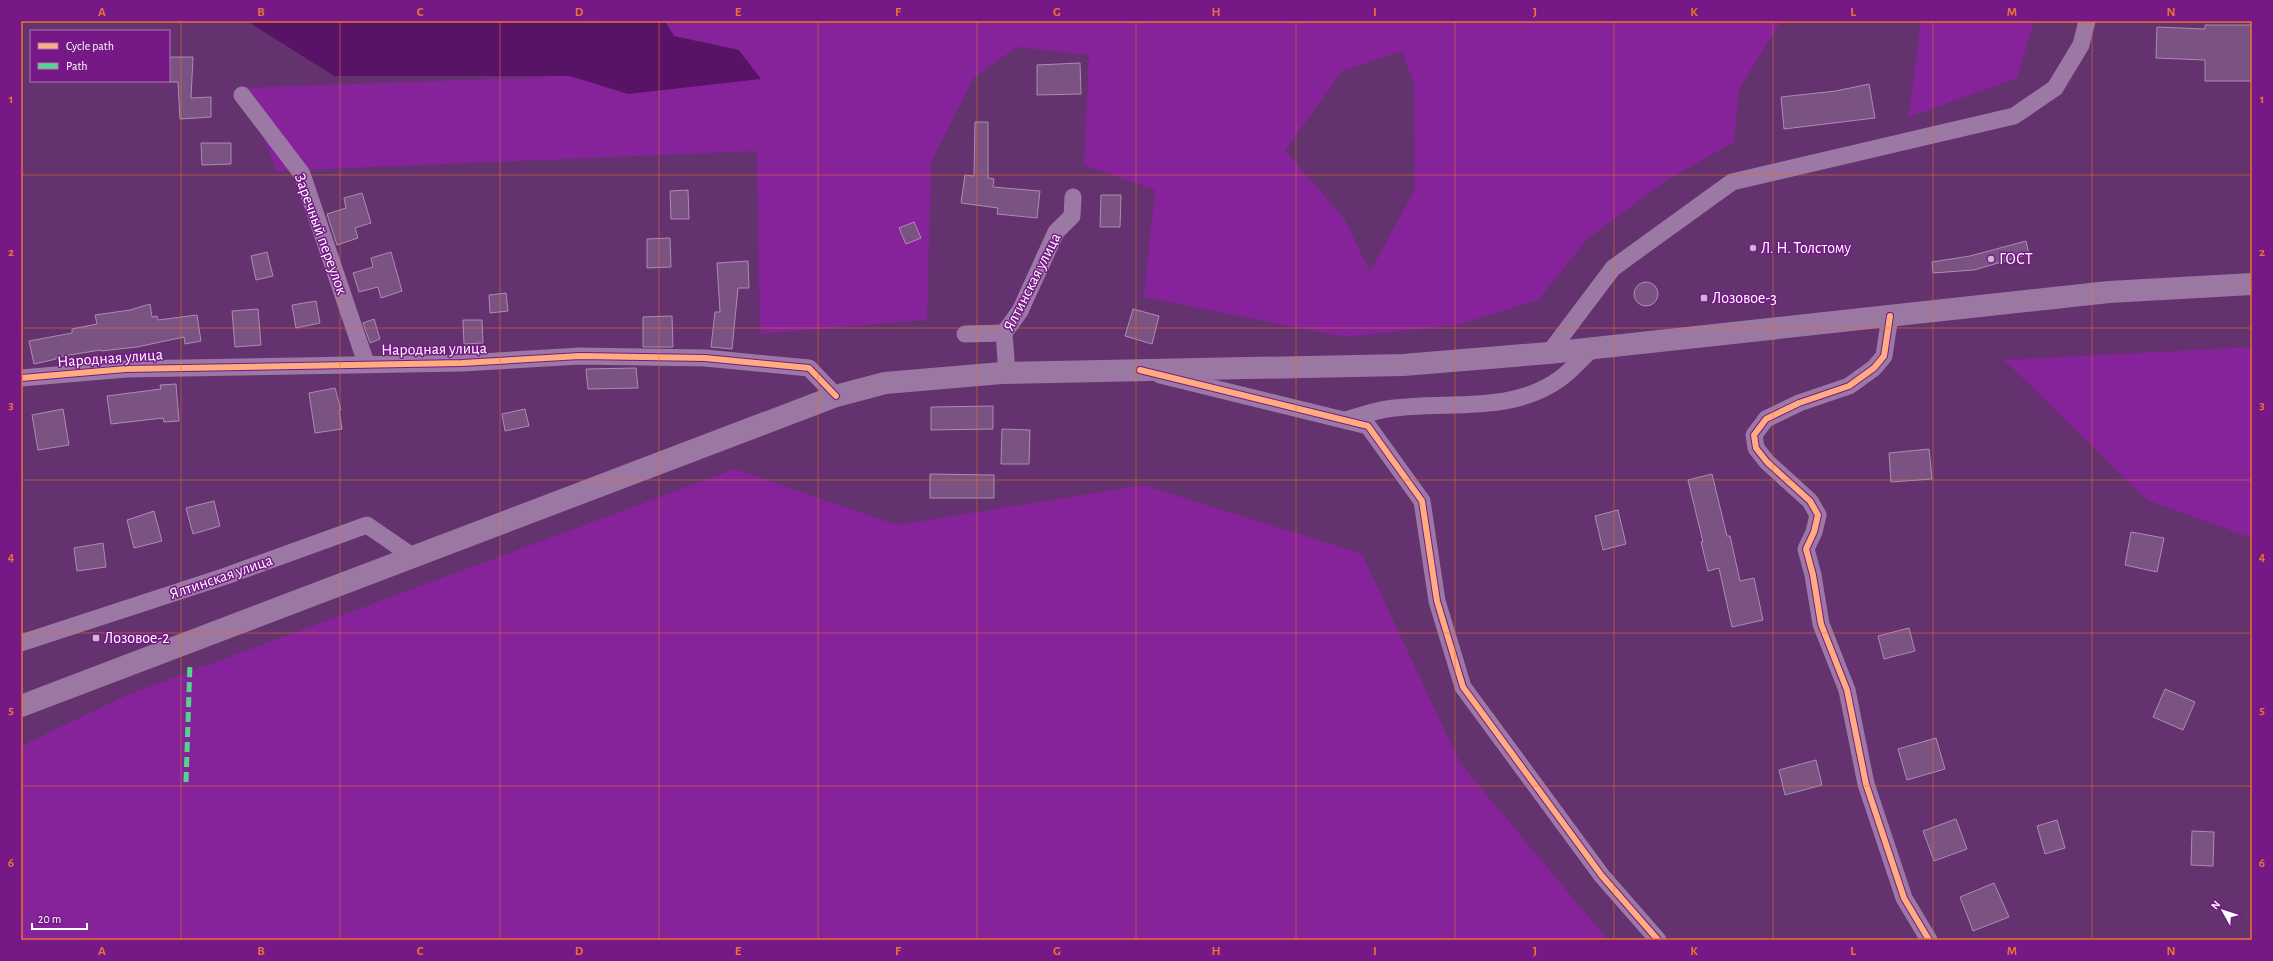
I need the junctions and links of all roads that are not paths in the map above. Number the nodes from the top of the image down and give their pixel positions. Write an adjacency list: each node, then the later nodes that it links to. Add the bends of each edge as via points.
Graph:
1 (2088, 21): 9 (street, via 2081,45 2055,88 2014,116 1732,182 1613,268)
2 (242, 95): 10 (street, Заречный переулок, via 302,174)
3 (1073, 196): 6 (street, Ялтинская улица, via 1072,216 1056,232 1020,311)
4 (2252, 284): 5 (main road, via 2109,292)
5 (1890, 316): 8 (main road); 20 (street, via 1884,356 1874,368 1849,386 1799,403 1766,419 1754,435 1756,448 1767,462 1810,501 1818,515 1806,549 1821,624 1847,690 1866,784 1904,898)
6 (1004, 333): 7 (street); 12 (street, Ялтинская улица)
7 (965, 334)
8 (1592, 348): 9 (main road); 15 (street, via 1561,378 1529,395 1500,403 1387,409)
9 (1549, 353): 11 (main road, via 1403,365)
10 (366, 363): 13 (street, Народная улица, via 126,369); 14 (street, Народная улица, via 462,363 580,356 705,358 809,368)
11 (1140, 370): 12 (main road); 15 (street)
12 (1007, 373): 14 (main road, via 885,383)
13 (21, 378)
14 (836, 396): 16 (main road)
15 (1344, 420): 19 (street, via 1368,426 1422,501 1437,601 1463,687 1602,876)
16 (412, 556): 17 (street, Ялтинская улица, via 367,525 226,576); 18 (main road)
17 (21, 643)
18 (21, 706)
19 (1658, 940)
20 (1930, 940)

